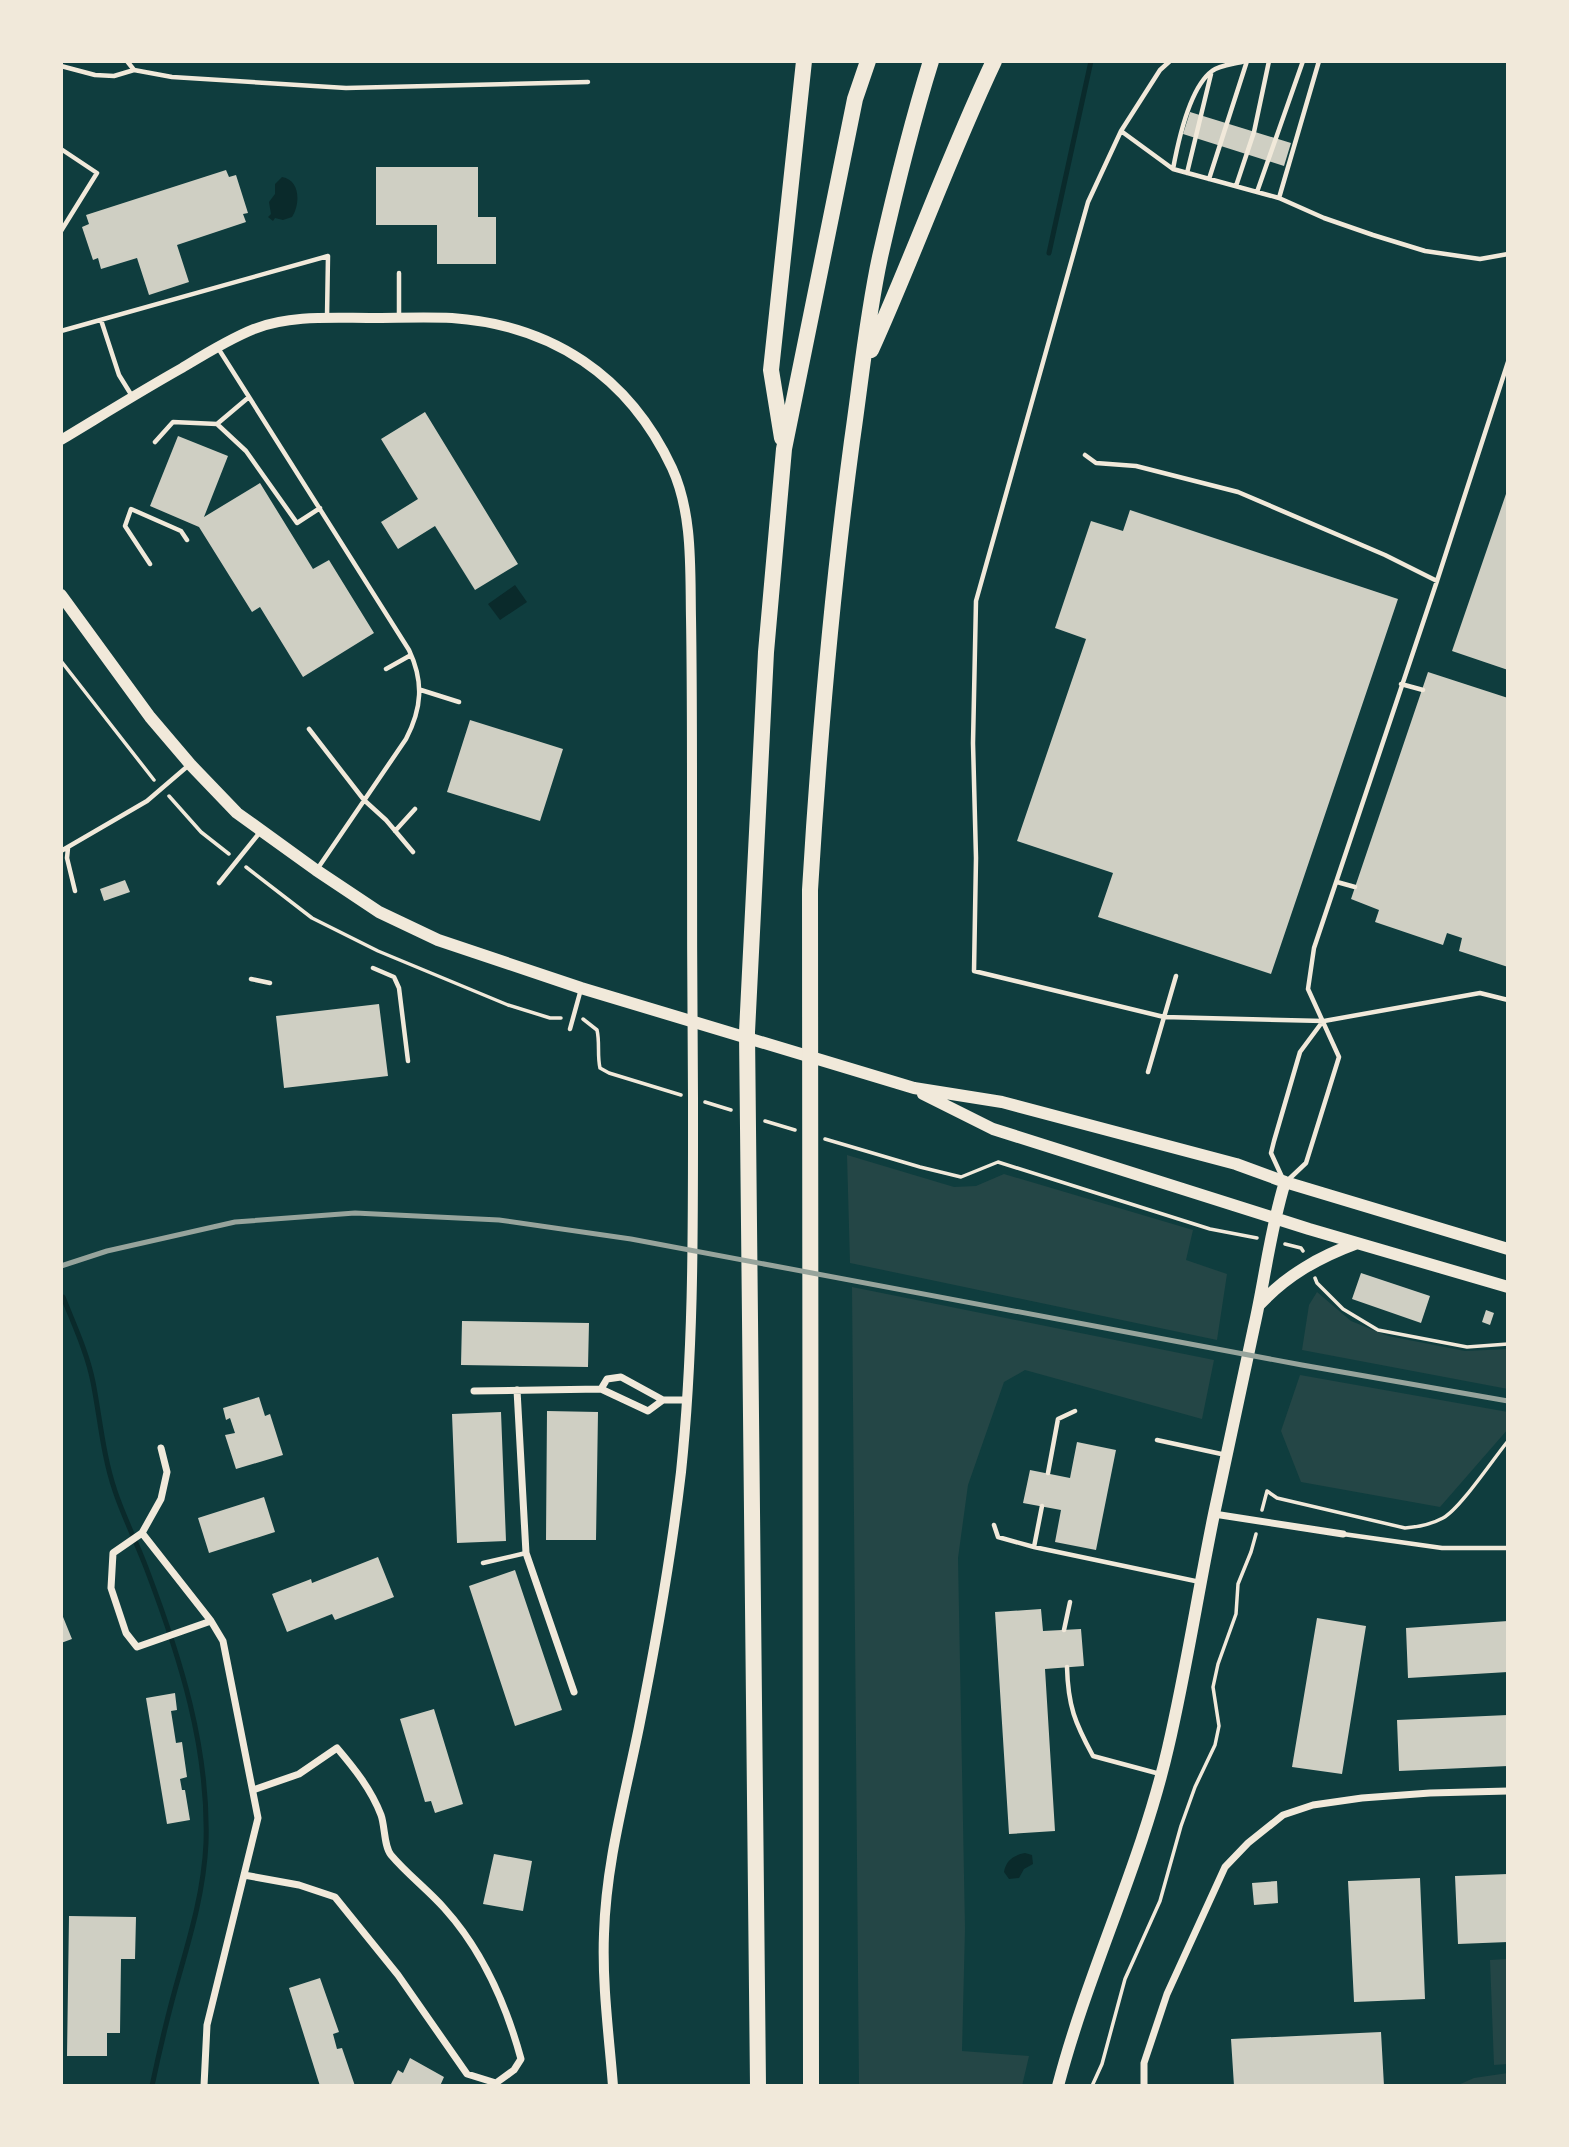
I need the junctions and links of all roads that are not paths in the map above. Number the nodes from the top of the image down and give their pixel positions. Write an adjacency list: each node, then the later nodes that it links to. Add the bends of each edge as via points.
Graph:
1 (127, 61): 12 (lane)
2 (804, 61): 38 (highway, via 771,370)
3 (868, 61): 38 (highway, via 855,99)
4 (930, 61): 32 (highway, via 880,259)
5 (994, 61): 32 (highway)
6 (1170, 61): 15 (lane)
7 (1246, 61): 13 (lane); 19 (lane)
8 (1269, 61): 20 (lane, via 1254,132)
9 (1303, 61): 21 (lane)
10 (1319, 61): 22 (lane)
11 (61, 66): 12 (lane, via 95,75)
12 (134, 70): 14 (lane, via 172,78 346,88)
13 (1213, 70): 17 (lane, via 1192,97); 18 (lane)
14 (588, 82)
15 (1121, 131): 17 (lane); 71 (lane, via 1088,202 976,601 974,971)
16 (61, 149): 23 (lane, via 97,173)
17 (1173, 169): 18 (lane)
18 (1187, 173): 19 (lane)
19 (1209, 179): 20 (lane)
20 (1236, 186): 21 (lane)
21 (1257, 192): 22 (lane)
22 (1279, 198): 24 (lane, via 1425,251 1480,259)
23 (61, 232)
24 (1508, 254)
25 (399, 273): 27 (lane)
26 (327, 318): 27 (street); 28 (lane, via 328,256); 30 (street, via 273,323)
27 (398, 318): 87 (street, via 448,318 502,326 541,337 576,355 637,411 667,459 681,495 688,537 692,703 694,1239)
28 (101, 320): 29 (lane); 33 (lane, via 119,375)
29 (61, 331)
30 (218, 347): 33 (street); 34 (lane)
31 (1508, 362): 43 (lane)
32 (862, 368): 115 (highway, via 831,618 810,890)
33 (133, 396): 36 (street)
34 (249, 397): 35 (lane); 40 (lane)
35 (217, 424): 37 (lane, via 173,422); 40 (lane, via 246,451 297,523)
36 (61, 440)
37 (155, 442)
38 (784, 449): 114 (highway, via 766,652 747,1032)
39 (1085, 454): 43 (lane, via 1096,463 1136,466 1238,492)
40 (320, 508): 45 (lane)
41 (187, 540): 42 (lane, via 181,531 131,509 125,526)
42 (150, 564)
43 (1437, 580): 47 (lane)
44 (61, 594): 52 (main road)
45 (411, 655): 46 (lane); 48 (lane)
46 (386, 669)
47 (1401, 684): 49 (lane); 61 (lane)
48 (421, 690): 50 (lane); 53 (lane, via 415,722)
49 (1423, 690)
50 (459, 702)
51 (309, 729): 53 (lane)
52 (190, 764): 55 (main road, via 237,813); 57 (lane, via 147,800)
53 (364, 800): 56 (lane); 60 (lane)
54 (415, 809): 56 (lane)
55 (261, 830): 60 (main road); 62 (lane)
56 (395, 831): 59 (lane)
57 (68, 848): 58 (lane); 64 (lane)
58 (61, 851)
59 (412, 852)
60 (316, 870): 69 (main road, via 379,912 438,940)
61 (1337, 881): 63 (lane); 72 (lane, via 1314,948 1308,989)
62 (219, 883)
63 (1355, 887)
64 (75, 891)
65 (373, 968): 74 (lane, via 394,978 399,988)
66 (1175, 976): 71 (lane)
67 (251, 979): 68 (lane)
68 (270, 984)
69 (581, 988): 73 (lane); 76 (main road)
70 (1508, 1000): 72 (lane, via 1480,993)
71 (1164, 1017): 72 (lane); 75 (lane)
72 (1324, 1021): 77 (lane, via 1300,1052 1271,1153); 77 (lane, via 1339,1057 1306,1163)
73 (570, 1029)
74 (408, 1061)
75 (1149, 1072)
76 (914, 1088): 77 (main road, via 1002,1102 1236,1164); 78 (main road, via 993,1129)
77 (1285, 1182): 78 (main road); 80 (main road)
78 (1274, 1217): 79 (main road); 82 (main road)
79 (1357, 1243): 81 (main road); 82 (main road, via 1305,1267)
80 (1508, 1249)
81 (1508, 1287)
82 (1259, 1306): 91 (main road)
83 (601, 1389): 84 (street); 86 (street, via 648,1411); 86 (street, via 607,1379 621,1377)
84 (517, 1390): 85 (street); 100 (street)
85 (474, 1391)
86 (663, 1400): 87 (street)
87 (686, 1400): 113 (street, via 671,1555 608,1879 604,1970)
88 (1075, 1411): 92 (lane, via 1058,1419)
89 (1157, 1440): 91 (lane)
90 (161, 1448): 96 (street, via 167,1472 161,1499)
91 (1227, 1455): 94 (main road)
92 (1048, 1473)
93 (1042, 1506): 98 (lane)
94 (1214, 1514): 97 (street); 102 (main road)
95 (994, 1525): 98 (lane, via 998,1536)
96 (142, 1533): 104 (street); 104 (street, via 113,1553 111,1588 126,1633 137,1647)
97 (1343, 1534): 99 (lane, via 1442,1548)
98 (1034, 1547): 102 (lane)
99 (1508, 1548)
100 (526, 1553): 101 (lane); 107 (street)
101 (483, 1563)
102 (1201, 1582): 108 (main road)
103 (1070, 1602): 105 (lane)
104 (211, 1620): 109 (street, via 223,1641)
105 (1064, 1630)
106 (1067, 1667): 108 (lane, via 1068,1698 1093,1756)
107 (574, 1692)
108 (1161, 1774): 116 (main road, via 1136,1863)
109 (253, 1790): 111 (street, via 258,1818); 111 (street, via 299,1774 337,1748 371,1795 386,1831 389,1853 447,1911 486,1966 513,2028 521,2059 514,2070 496,2083 467,2074 398,1975 335,1897)
110 (1508, 1791): 117 (street, via 1430,1793 1312,1805 1283,1815 1248,1843 1224,1867 1167,1994 1144,2063)
111 (244, 1875): 112 (street, via 207,2025)
112 (204, 2086)
113 (614, 2086)
114 (758, 2086)
115 (811, 2086)
116 (1058, 2086)
117 (1144, 2086)

